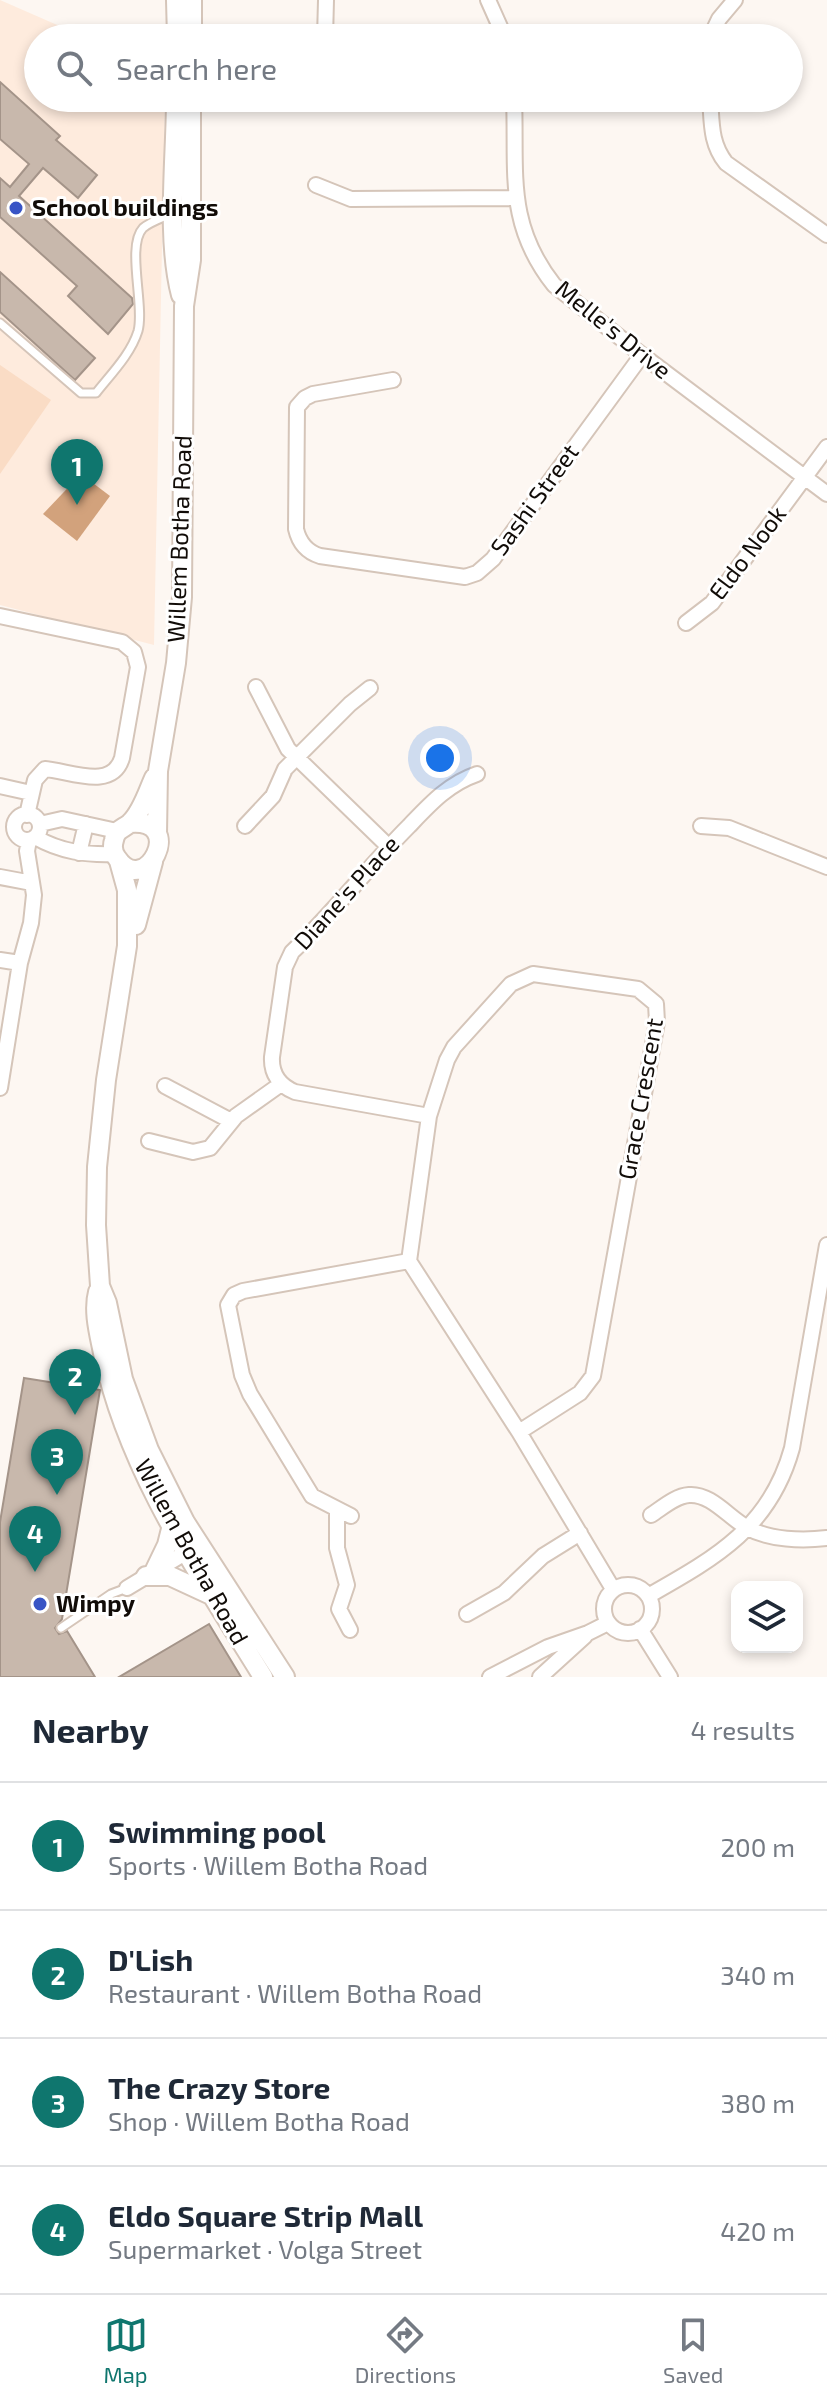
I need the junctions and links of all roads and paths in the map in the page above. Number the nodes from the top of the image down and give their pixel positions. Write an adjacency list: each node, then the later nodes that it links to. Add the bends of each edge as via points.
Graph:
1 (176, 0): 6 (street)
2 (192, 0): 7 (street)
3 (326, 0): 8 (street)
4 (488, 0): 9 (street)
5 (735, 0): 10 (street)
6 (177, 24)
7 (192, 24)
8 (325, 24)
9 (499, 24)
10 (717, 24)
11 (176, 112): 17 (street, Willem Botha Road)
12 (191, 112): 19 (street, Willem Botha Road, via 191,260)
13 (514, 112): 16 (street, Melle's Drive)
14 (711, 112): 18 (street, via 716,151 726,163)
15 (316, 185): 16 (street, via 351,199)
16 (515, 198): 21 (street, Melle's Drive, via 524,231 554,285)
17 (174, 213): 19 (street, Willem Botha Road); 20 (lane, via 141,230 136,253 138,330 96,393 81,393)
18 (827, 235)
19 (184, 306): 31 (street, Willem Botha Road, via 182,597)
20 (0, 323)
21 (642, 355): 22 (street, Sashi Street, via 493,559 465,577 320,556 298,537 297,407 313,394); 24 (street, Melle's Drive)
22 (393, 380)
23 (827, 447): 24 (street, Eldo Nook)
24 (804, 477): 25 (street, Melle's Drive); 27 (street, Eldo Nook, via 712,603)
25 (827, 494)
26 (0, 616): 34 (street, via 122,642 137,659 117,768 102,778 45,769)
27 (686, 623)
28 (256, 687): 30 (street)
29 (370, 688): 30 (street)
30 (292, 753): 37 (street, via 273,796); 42 (street)
31 (158, 771): 39 (street, Willem Botha Road); 41 (street, Willem Botha Road)
32 (477, 774): 42 (street, Diane's Place, via 445,790)
33 (0, 786): 34 (street)
34 (31, 793): 35 (street)
35 (14, 821): 40 (street, via 16,834); 40 (street, via 37,819)
36 (86, 824): 39 (street); 40 (street, via 62,819); 43 (street)
37 (245, 826)
38 (701, 826): 46 (street, via 729,828)
39 (124, 827): 41 (street, via 146,824); 44 (street, via 114,839)
40 (35, 834): 43 (street, via 53,847); 48 (street, via 27,851)
41 (157, 834): 45 (street, via 159,849)
42 (388, 846): 53 (street, Diane's Place, via 287,959 271,1065)
43 (79, 853): 44 (street)
44 (117, 858): 45 (street, via 140,869); 49 (street, Willem Botha Road, via 127,890)
45 (153, 862): 49 (street, Willem Botha Road)
46 (827, 867)
47 (0, 877): 48 (street)
48 (32, 883): 51 (street, via 31,923)
49 (127, 946): 61 (street, Willem Botha Road, via 97,1167)
50 (0, 960): 51 (street)
51 (20, 963): 52 (street)
52 (4, 1038): 55 (street)
53 (281, 1084): 56 (street, via 295,1092); 57 (street)
54 (165, 1086): 57 (street)
55 (0, 1088)
56 (429, 1116): 60 (street, Grace Crescent); 62 (street, Grace Crescent, via 454,1047 511,984 524,977 546,974 624,985 656,1004 593,1376 580,1393)
57 (231, 1121): 58 (street, via 216,1143 202,1151)
58 (149, 1141)
59 (827, 1245): 65 (street, via 785,1472)
60 (409, 1261): 62 (street); 78 (street, via 243,1291 228,1305 250,1394 308,1490 344,1513 337,1548 347,1585 339,1609)
61 (100, 1286): 64 (street, Willem Botha Road, via 95,1304 110,1386 137,1457); 68 (street, Willem Botha Road, via 140,1427)
62 (519, 1432): 66 (street)
63 (651, 1515): 65 (street, via 691,1495)
64 (172, 1525): 68 (street, Willem Botha Road); 69 (street)
65 (748, 1529): 67 (street, via 798,1540); 72 (street, via 708,1561)
66 (580, 1533): 71 (street); 74 (street, via 543,1556 504,1593)
67 (827, 1538)
68 (193, 1548): 69 (street); 73 (street, Willem Botha Road); 81 (street, Willem Botha Road)
69 (150, 1574): 70 (street); 73 (street, via 170,1576)
70 (127, 1588): 76 (lane)
71 (613, 1589): 72 (street, via 636,1586); 75 (street, via 603,1604)
72 (648, 1596): 77 (street, via 652,1610)
73 (214, 1597): 80 (street, Willem Botha Road)
74 (467, 1614)
75 (608, 1623): 77 (street, via 623,1632); 79 (street)
76 (61, 1628)
77 (640, 1629): 84 (street)
78 (350, 1630)
79 (588, 1633): 82 (street); 83 (street)
80 (263, 1677)
81 (285, 1677)
82 (490, 1677)
83 (540, 1677)
84 (670, 1677)

